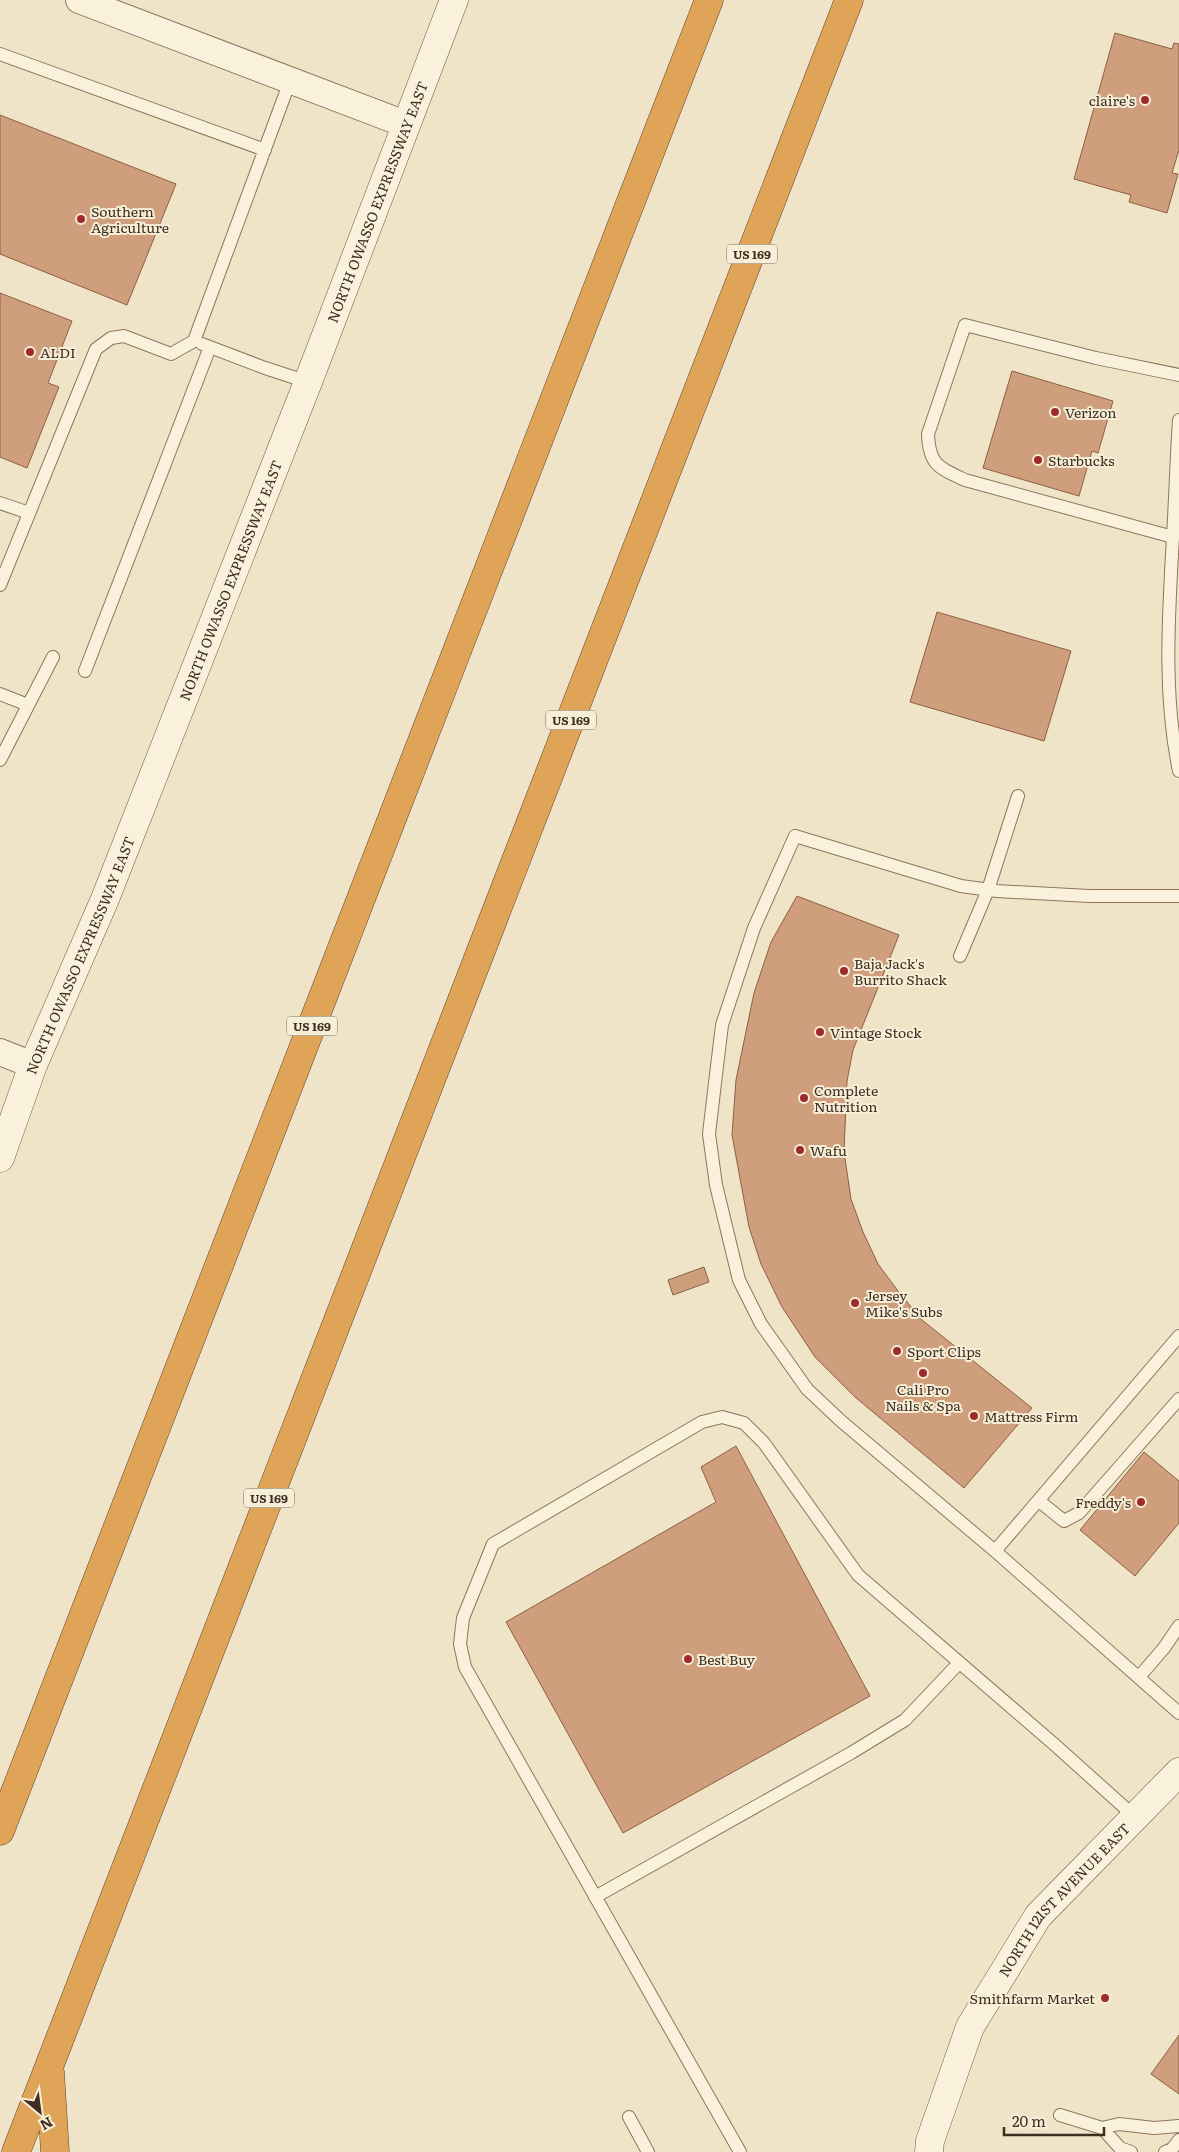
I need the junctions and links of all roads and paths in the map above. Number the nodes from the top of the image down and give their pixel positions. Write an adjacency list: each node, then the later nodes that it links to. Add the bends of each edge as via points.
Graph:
1 (78, 0): 6 (street)
2 (454, 0): 7 (street, NORTH OWASSO EXPRESSWAY EAST)
3 (709, 0): 41 (highway, US 169)
4 (849, 0): 43 (highway, US 169)
5 (0, 54): 8 (lane)
6 (290, 80): 7 (street); 8 (lane)
7 (405, 124): 12 (street, NORTH OWASSO EXPRESSWAY EAST)
8 (265, 150): 9 (lane)
9 (194, 341): 10 (lane); 15 (lane, via 171,354 124,336 111,338 96,349)
10 (210, 347): 12 (lane); 19 (lane)
11 (1179, 375): 16 (lane, via 965,325 928,434 929,452 941,468 965,480)
12 (308, 382): 29 (street, NORTH OWASSO EXPRESSWAY EAST, via 105,899)
13 (1179, 420): 16 (lane)
14 (0, 503): 15 (lane)
15 (29, 513): 17 (lane)
16 (1173, 536): 23 (lane, via 1168,675 1172,740)
17 (0, 585)
18 (53, 657): 21 (lane)
19 (85, 671)
20 (0, 694): 21 (lane)
21 (28, 706): 22 (lane)
22 (0, 760)
23 (1179, 771)
24 (1018, 796): 25 (lane)
25 (988, 890): 26 (lane, via 1089,896); 27 (lane); 34 (lane, via 961,886 795,836 754,928 722,1026 710,1134 716,1185 739,1280 778,1350 806,1389)
26 (1179, 896)
27 (960, 956)
28 (0, 1052): 29 (street)
29 (33, 1065): 30 (street, NORTH OWASSO EXPRESSWAY EAST)
30 (0, 1158)
31 (1179, 1336): 33 (lane)
32 (1179, 1399): 33 (lane, via 1079,1513 1064,1521)
33 (1039, 1501): 34 (lane)
34 (995, 1551): 37 (lane)
35 (1179, 1626): 37 (lane)
36 (959, 1663): 40 (lane); 42 (lane, via 905,1720); 42 (lane, via 858,1575 764,1444 744,1423 722,1417 702,1422 493,1544 463,1618 460,1644 465,1667)
37 (1139, 1676): 38 (lane)
38 (1179, 1713)
39 (1179, 1772): 40 (street, NORTH 121ST AVENUE EAST)
40 (1134, 1816): 53 (street, NORTH 121ST AVENUE EAST, via 1038,1916 970,2027)
41 (0, 1831)
42 (595, 1896): 52 (lane)
43 (50, 2064): 49 (highway, US 169); 50 (highway)
44 (1060, 2115): 47 (lane)
45 (628, 2118): 51 (lane)
46 (1179, 2126): 47 (lane, via 1154,2128 1119,2124)
47 (1102, 2128): 54 (lane, via 1120,2148)
48 (1179, 2140): 55 (lane)
49 (16, 2152)
50 (55, 2152)
51 (648, 2152)
52 (740, 2152)
53 (929, 2152)
54 (1131, 2152)
55 (1165, 2152)

